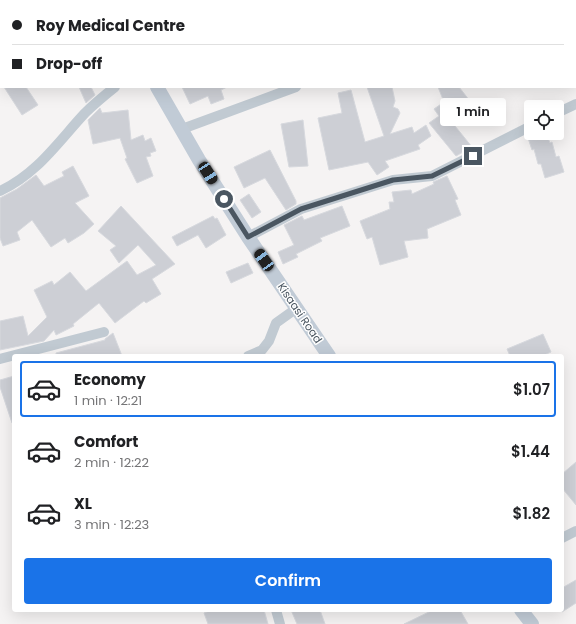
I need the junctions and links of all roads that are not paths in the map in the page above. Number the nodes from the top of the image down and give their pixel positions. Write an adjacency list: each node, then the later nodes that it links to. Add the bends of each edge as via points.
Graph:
1 (114, 88): 8 (street, via 85,113 40,164 23,178)
2 (158, 88): 6 (main road, Kisaasi Road)
3 (293, 88): 6 (street)
4 (576, 104): 5 (street)
5 (564, 110)
6 (182, 129): 9 (main road, Kisaasi Road)
7 (524, 130): 9 (street, via 432,176 393,180 301,209)
8 (0, 191)
9 (248, 237): 10 (main road, Kisaasi Road)
10 (297, 308): 13 (street, via 276,323 269,341 262,350); 14 (main road, Kisaasi Road)
11 (104, 332): 12 (street)
12 (19, 354)
13 (253, 354)
14 (328, 354)
15 (12, 356): 16 (street)
16 (0, 359)
17 (576, 531): 18 (street)
18 (564, 537)
19 (277, 612): 21 (street)
20 (523, 612): 22 (main road)
21 (280, 624)
22 (532, 624)

